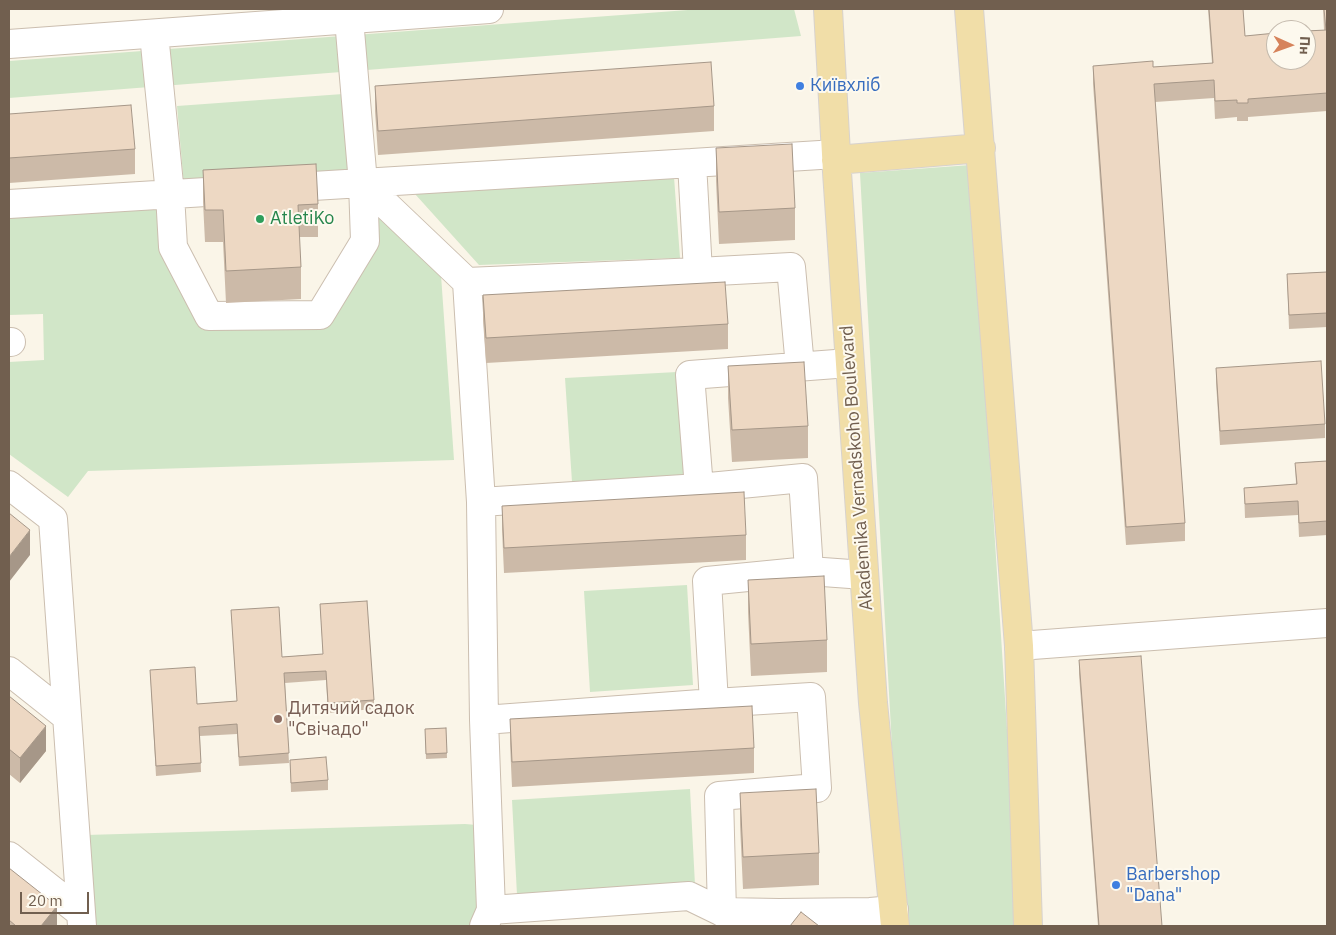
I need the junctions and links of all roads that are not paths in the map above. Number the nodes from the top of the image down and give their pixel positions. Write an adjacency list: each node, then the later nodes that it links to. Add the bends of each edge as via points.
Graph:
1 (489, 9): 4 (street)
2 (828, 9): 8 (main road, Akademika Vernadskoho Boulevard)
3 (969, 9): 7 (main road)
4 (349, 19): 5 (street); 10 (street)
5 (154, 34): 6 (street); 11 (street)
6 (9, 44)
7 (981, 148): 8 (main road); 23 (main road)
8 (836, 157): 9 (street); 15 (main road, Akademika Vernadskoho Boulevard)
9 (692, 163): 10 (street); 13 (street)
10 (363, 183): 11 (street); 11 (street, via 365,241 320,315 209,316 173,247); 14 (street)
11 (170, 194): 12 (street)
12 (9, 204)
13 (698, 272): 14 (street); 16 (street, via 791,267)
14 (467, 282): 19 (street)
15 (849, 363): 16 (street); 21 (main road, Akademika Vernadskoho Boulevard)
16 (800, 367): 18 (street, via 690,375)
17 (9, 486): 26 (street, via 53,519)
18 (698, 488): 19 (street); 20 (street, via 803,478)
19 (481, 502): 27 (street)
20 (809, 571): 21 (street); 25 (street, via 708,580)
21 (864, 575): 31 (main road, Akademika Vernadskoho Boulevard)
22 (1327, 623): 23 (street)
23 (1019, 646): 34 (main road)
24 (9, 672): 26 (street)
25 (714, 703): 27 (street); 29 (street, via 811,697 817,788 719,796)
26 (67, 716): 32 (street)
27 (484, 720): 30 (street)
28 (9, 856): 32 (street)
29 (722, 912): 30 (street, via 689,896); 33 (street)
30 (488, 918)
31 (894, 918): 33 (street, via 870,912)
32 (81, 919)
33 (774, 920)
34 (1028, 926)

